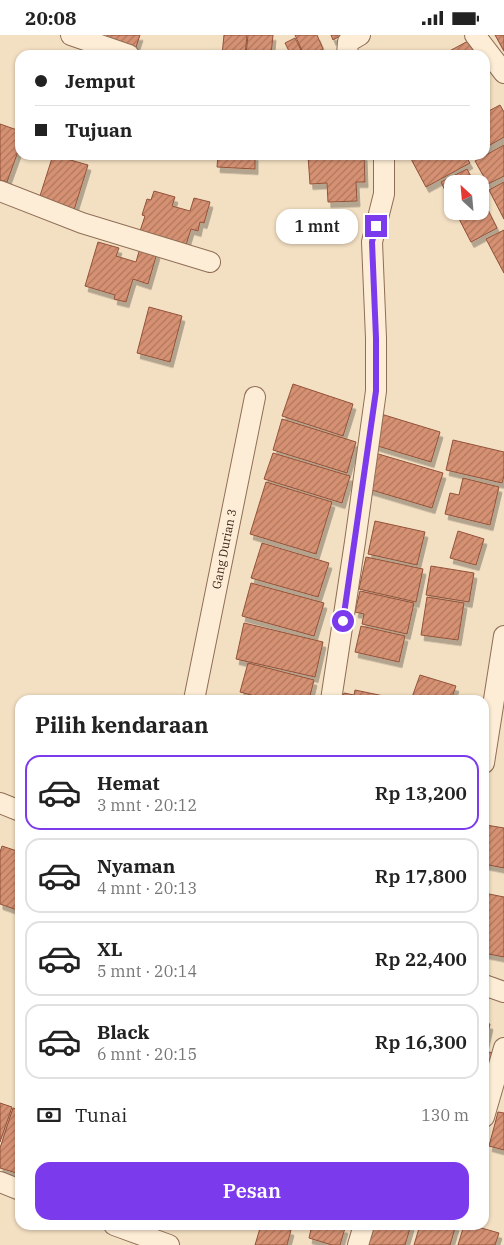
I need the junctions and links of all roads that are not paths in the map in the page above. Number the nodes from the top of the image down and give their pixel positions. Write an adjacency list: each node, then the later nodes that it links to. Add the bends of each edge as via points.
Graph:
1 (71, 35): 4 (street)
2 (360, 35): 5 (street, via 348,42)
3 (475, 35): 6 (street)
4 (114, 50)
5 (347, 50)
6 (486, 50)
7 (490, 55): 8 (street)
8 (504, 73)
9 (384, 160): 15 (street, via 384,194 372,242 376,391)
10 (0, 191): 11 (street, via 82,223)
11 (210, 262)
12 (255, 397): 14 (street, Gang Durian 3)
13 (504, 636): 16 (street)
14 (195, 695)
15 (332, 695)
16 (489, 731)
17 (0, 803): 18 (street)
18 (15, 809)
19 (489, 987): 20 (street)
20 (504, 992)
21 (504, 1048): 22 (street)
22 (489, 1100)
23 (0, 1182): 24 (street)
24 (15, 1188)
25 (128, 1230): 27 (street)
26 (362, 1230): 28 (street)
27 (169, 1245)
28 (358, 1245)

